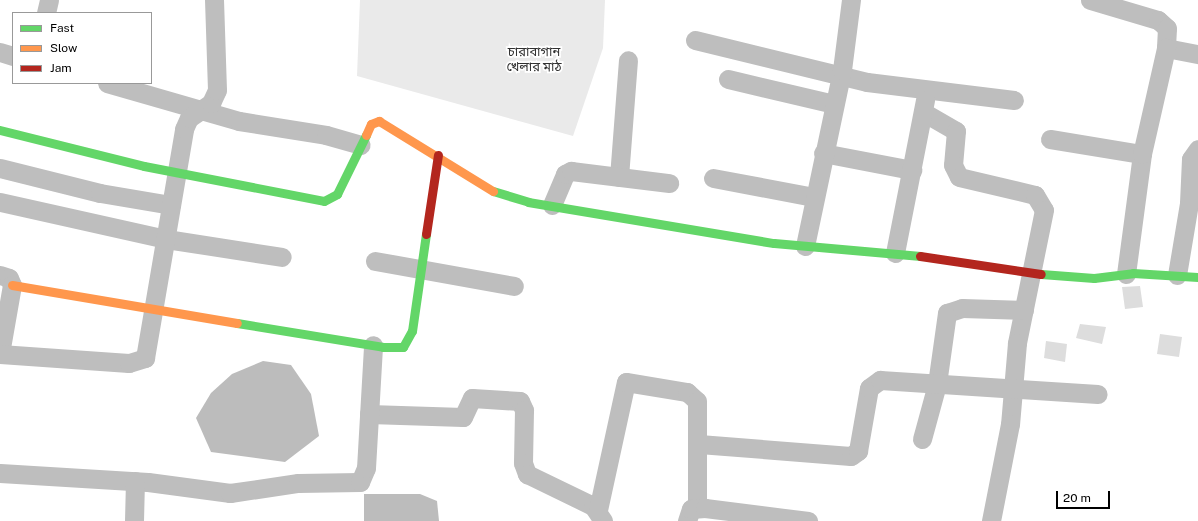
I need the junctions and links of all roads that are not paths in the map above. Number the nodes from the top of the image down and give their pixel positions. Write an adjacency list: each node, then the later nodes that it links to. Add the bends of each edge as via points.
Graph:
1 (49, 0): 5 (street)
2 (214, 0): 18 (street, via 218,90 211,103)
3 (851, 0): 12 (street)
4 (1090, 0): 7 (street, via 1164,23)
5 (46, 12)
6 (695, 40): 12 (street)
7 (1166, 48): 9 (street); 25 (street)
8 (0, 52): 10 (street)
9 (1198, 54)
10 (12, 56)
11 (628, 60): 30 (street)
12 (840, 76): 15 (street); 17 (street)
13 (728, 79): 17 (street)
14 (110, 84): 18 (street)
15 (927, 88): 16 (street); 19 (street)
16 (1014, 100)
17 (834, 104): 24 (street)
18 (199, 110): 22 (street); 29 (street, via 185,124)
19 (923, 112): 28 (street); 44 (street, via 956,131 953,165 959,177 1040,199 1044,210)
20 (0, 130): 29 (street)
21 (1050, 139): 25 (street)
22 (361, 145): 26 (street, via 372,124 379,121); 29 (street, via 337,194 328,200)
23 (1198, 149): 37 (street, via 1191,159)
24 (823, 153): 28 (street); 33 (street)
25 (1142, 154): 45 (street)
26 (438, 155): 36 (street, via 495,192); 43 (street)
27 (0, 168): 35 (street, via 93,191)
28 (912, 170): 40 (street)
29 (176, 172): 35 (street)
30 (619, 176): 32 (street); 36 (street, via 568,172)
31 (713, 178): 33 (street)
32 (669, 183)
33 (814, 197): 39 (street)
34 (0, 202): 38 (street)
35 (171, 205): 38 (street)
36 (552, 205): 39 (street)
37 (1193, 213): 46 (street)
38 (166, 239): 41 (street); 50 (street)
39 (804, 246): 40 (street)
40 (895, 253): 44 (street, via 961,259)
41 (282, 257)
42 (375, 261): 43 (street)
43 (422, 270): 49 (street); 52 (street, via 407,344)
44 (1032, 273): 45 (street, via 1094,278); 51 (street)
45 (1126, 274): 46 (street)
46 (1178, 274): 47 (street)
47 (1198, 277)
48 (6, 280): 50 (street); 53 (street)
49 (514, 286)
50 (154, 308): 52 (street); 53 (street, via 141,362)
51 (1024, 310): 54 (street, via 950,310 945,318); 55 (street)
52 (373, 345): 57 (street)
53 (0, 354)
54 (937, 384): 55 (street); 58 (street); 59 (street, via 880,380 870,383 858,451 851,456)
55 (1012, 391): 56 (street); 66 (street, via 1005,458)
56 (1098, 394)
57 (369, 414): 61 (street, via 366,468 360,482 298,483 230,493); 63 (street, via 456,418 467,414 472,398 520,401 524,410 523,463 527,474)
58 (922, 439)
59 (699, 444): 62 (street); 63 (street, via 700,408 693,396 687,392 626,382)
60 (0, 473): 61 (street)
61 (135, 481): 64 (street)
62 (692, 515): 65 (street)
63 (600, 516)
64 (134, 521)
65 (808, 521)
66 (992, 521)

